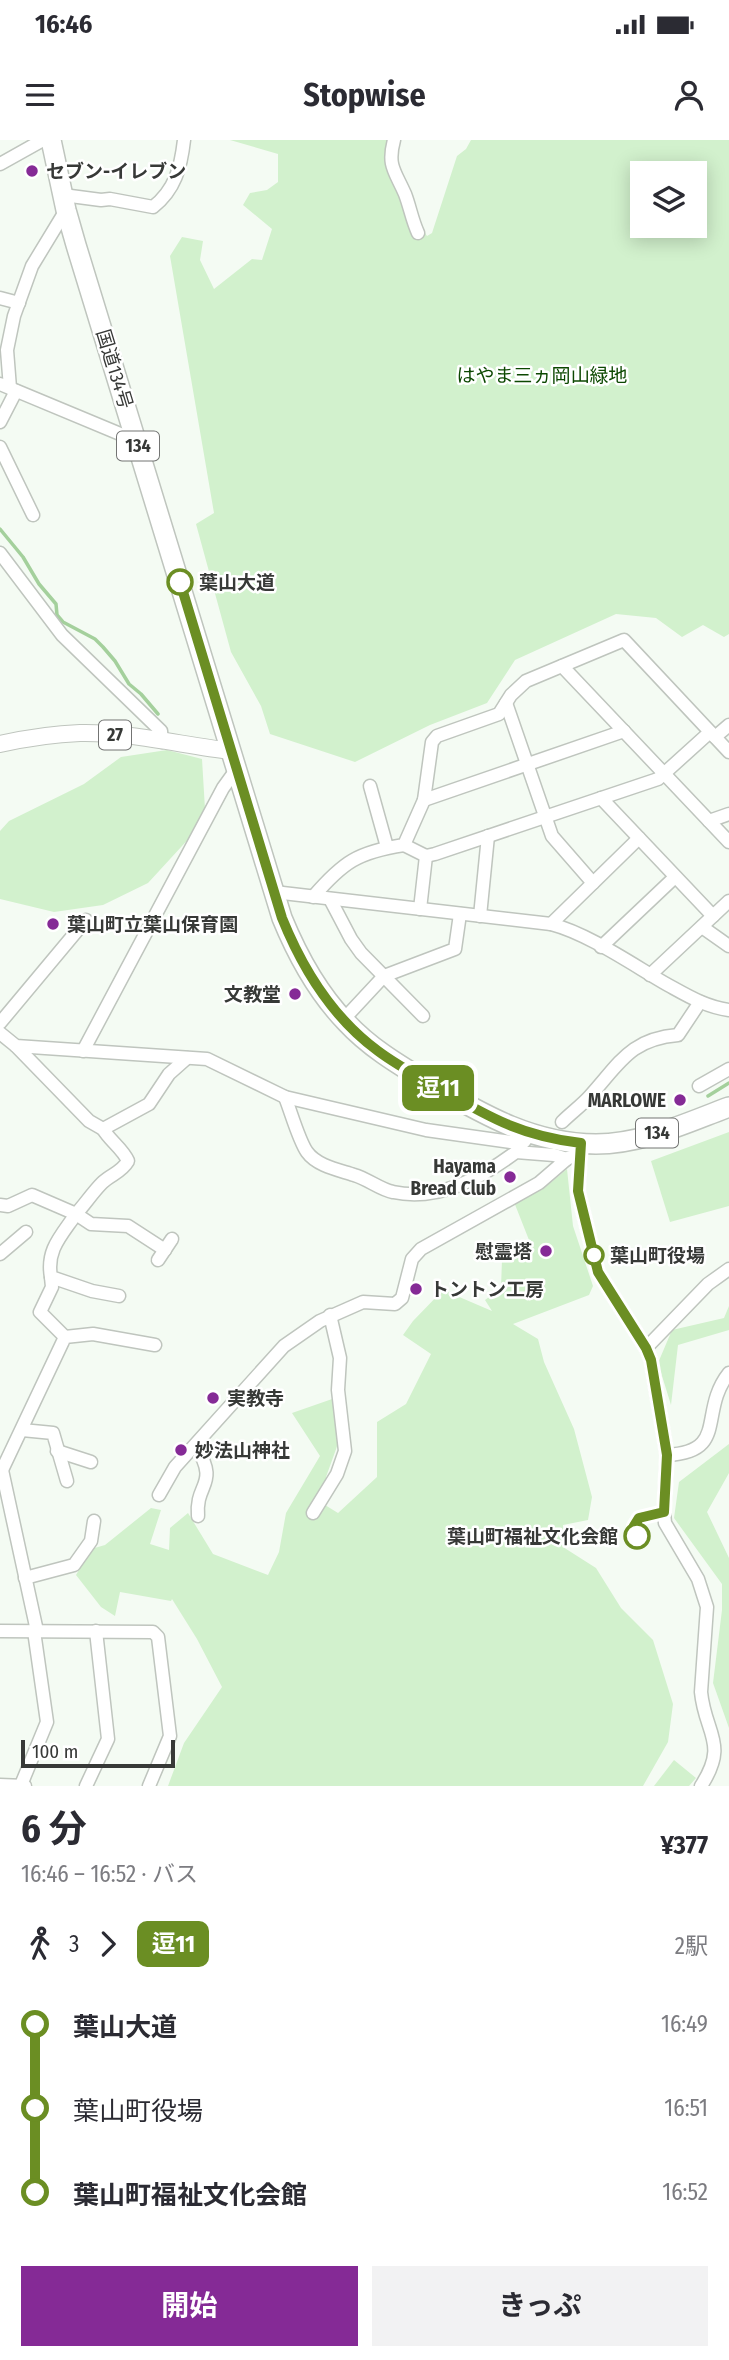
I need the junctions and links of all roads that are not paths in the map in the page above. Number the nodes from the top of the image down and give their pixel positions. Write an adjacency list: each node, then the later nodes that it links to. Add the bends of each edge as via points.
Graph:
1 (43, 140): 5 (street)
2 (51, 140): 6 (highway, 国道134号 / 134)
3 (184, 140): 6 (street, via 178,175 164,198 152,207 110,199)
4 (394, 140): 7 (street, via 390,164)
5 (0, 164)
6 (65, 203): 9 (street, via 32,266); 12 (highway, 国道134号 / 134)
7 (418, 233)
8 (0, 298): 9 (street)
9 (19, 303): 10 (street, via 7,350)
10 (9, 388): 11 (street); 12 (street)
11 (0, 422)
12 (136, 441): 23 (highway, 国道134号 / 134)
13 (0, 447): 14 (street)
14 (33, 515)
15 (0, 552): 21 (street, via 62,635 161,731)
16 (562, 666): 17 (street, via 526,681); 19 (street); 20 (street, via 624,640)
17 (506, 703): 25 (street); 30 (street, via 499,714 437,736 432,743)
18 (729, 725): 20 (street)
19 (624, 731): 25 (street); 27 (street)
20 (713, 734): 24 (street); 27 (street)
21 (162, 742): 22 (main road, 27, via 82,733); 23 (main road, 27)
22 (0, 744)
23 (231, 751): 26 (highway, 国道134号 / 134)
24 (729, 752)
25 (528, 764): 30 (street); 32 (street)
26 (236, 770): 42 (highway, 国道134号 / 134); 63 (street)
27 (665, 774): 29 (street); 33 (street)
28 (370, 786): 38 (street)
29 (601, 798): 32 (street); 35 (street)
30 (425, 800): 37 (street)
31 (729, 814): 33 (street)
32 (546, 816): 34 (street); 41 (street, via 555,841)
33 (709, 821): 36 (street)
34 (488, 836): 39 (street); 48 (street)
35 (639, 838): 40 (street); 41 (street)
36 (729, 842)
37 (404, 845): 38 (street); 39 (street)
38 (387, 847): 43 (street, via 349,861)
39 (426, 856): 46 (street)
40 (675, 877): 49 (street); 53 (street)
41 (593, 883): 51 (street)
42 (274, 892): 43 (street); 60 (highway, 国道134号 / 134, via 293,946)
43 (313, 897): 44 (street)
44 (330, 899): 46 (street); 56 (street, via 351,939)
45 (729, 901): 49 (street)
46 (420, 909): 47 (street)
47 (460, 914): 48 (street); 56 (street, via 455,949)
48 (480, 916): 51 (street)
49 (713, 916): 52 (street)
50 (86, 920): 61 (street)
51 (551, 924): 53 (street)
52 (702, 927): 54 (street); 55 (street)
53 (601, 947): 55 (street)
54 (729, 947)
55 (650, 975): 57 (street)
56 (384, 976): 59 (street); 60 (street)
57 (700, 1002): 58 (street); 69 (street, via 678,1035 657,1037 628,1053)
58 (729, 1010)
59 (423, 1016)
60 (344, 1020): 71 (highway, 国道134号 / 134, via 394,1062 477,1111)
61 (1, 1033): 62 (street)
62 (16, 1046): 63 (street); 70 (street, via 89,1121)
63 (83, 1051): 64 (street)
64 (187, 1058): 67 (street, via 218,1063); 70 (street, via 169,1073 149,1104)
65 (729, 1069): 66 (street)
66 (699, 1086)
67 (285, 1097): 71 (street, via 426,1130 517,1143); 73 (street, via 306,1152 316,1161 369,1179 391,1192 445,1191 492,1170 516,1152)
68 (729, 1107): 72 (highway, 国道134号 / 134, via 642,1138)
69 (562, 1122)
70 (103, 1129): 75 (street, via 128,1161)
71 (530, 1134): 72 (highway, 国道134号 / 134)
72 (580, 1148): 73 (street); 85 (street, via 578,1191 598,1272)
73 (567, 1159): 82 (street, via 538,1184 421,1250 412,1259 402,1298 395,1304 363,1302)
74 (0, 1205): 75 (street, via 32,1195)
75 (76, 1214): 77 (street, via 91,1224 128,1226); 80 (street, via 48,1262)
76 (26, 1232): 78 (street)
77 (165, 1250)
78 (0, 1254)
79 (729, 1269): 85 (street, via 708,1284)
80 (51, 1277): 81 (street); 83 (street, via 40,1312)
81 (119, 1296)
82 (330, 1315): 88 (street, via 284,1346); 95 (street, via 340,1358 338,1390 345,1451)
83 (65, 1337): 84 (street, via 93,1334); 87 (street)
84 (155, 1345)
85 (646, 1348): 90 (street)
86 (729, 1373): 90 (street, via 718,1391 707,1444 698,1451)
87 (22, 1430): 89 (street, via 53,1433); 92 (street)
88 (196, 1446): 94 (street, via 175,1467); 96 (street, via 208,1476)
89 (57, 1451): 91 (street); 93 (street)
90 (667, 1455): 106 (street, via 664,1512 707,1607 701,1692 716,1752)
91 (91, 1462)
92 (1, 1470): 98 (street)
93 (67, 1481)
94 (159, 1495)
95 (313, 1513)
96 (198, 1516)
97 (94, 1521): 98 (street, via 91,1541 74,1565)
98 (25, 1578): 100 (street)
99 (0, 1631): 100 (street)
100 (36, 1631): 101 (street); 103 (street, via 47,1723)
101 (96, 1632): 104 (street, via 108,1739); 105 (street, via 153,1632 159,1637 170,1736)
102 (0, 1785): 103 (street)
103 (23, 1785)
104 (86, 1786)
105 (149, 1786)
106 (701, 1786)

